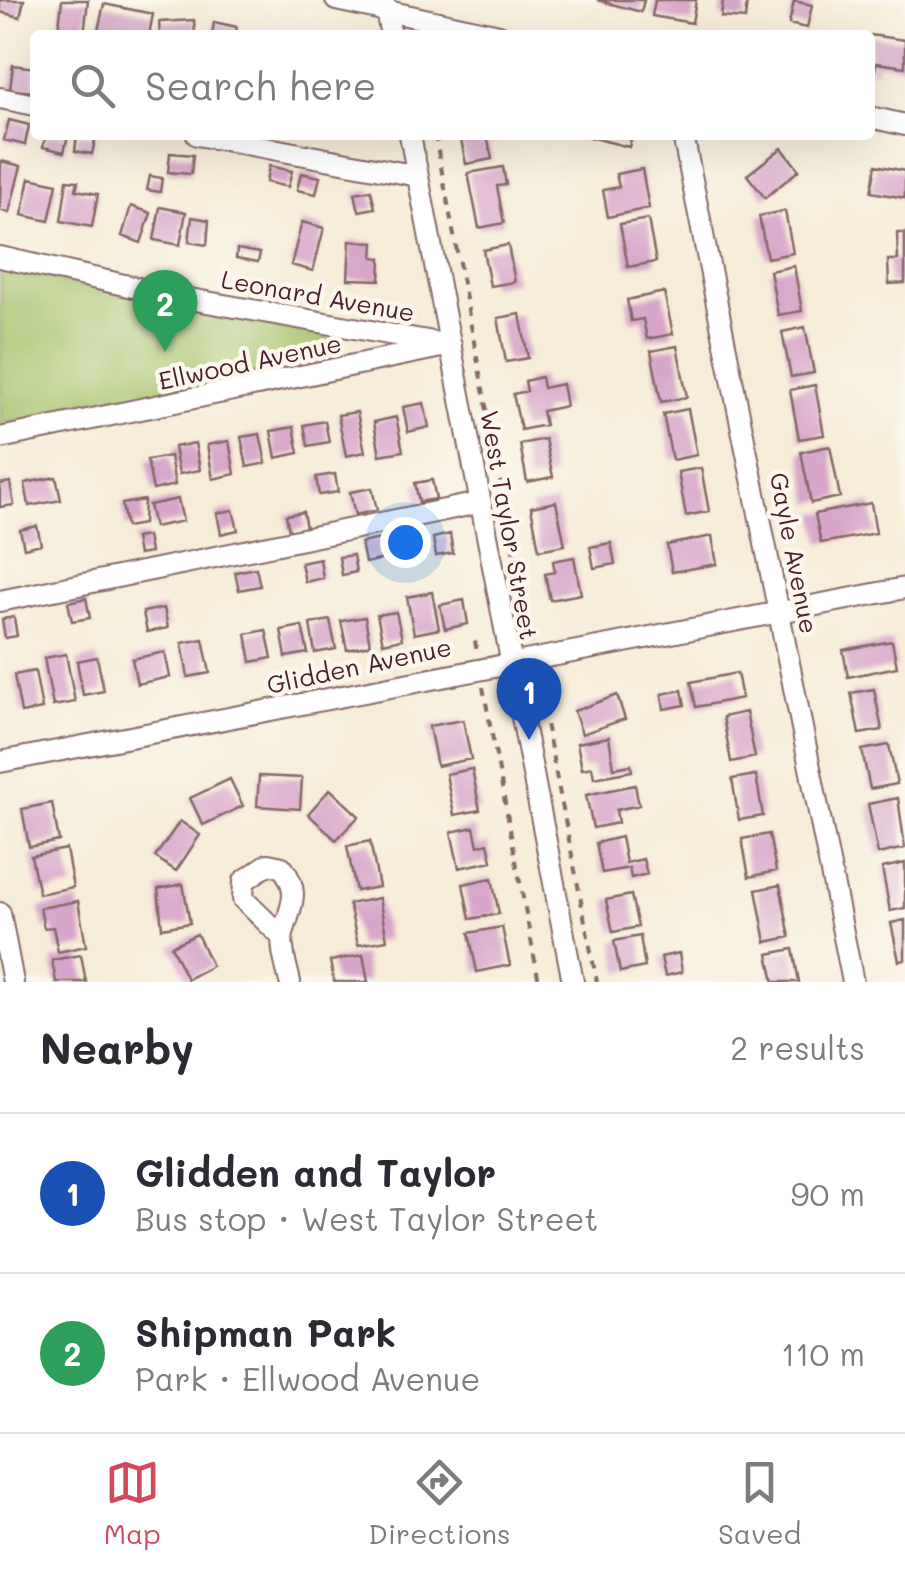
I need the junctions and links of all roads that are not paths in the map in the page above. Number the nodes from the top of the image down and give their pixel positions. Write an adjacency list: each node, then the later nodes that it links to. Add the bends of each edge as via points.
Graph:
1 (336, 0): 2 (street)
2 (385, 5): 3 (street); 4 (street)
3 (389, 30)
4 (480, 30)
5 (0, 98): 6 (street)
6 (30, 104)
7 (875, 119): 8 (street)
8 (905, 125)
9 (225, 140): 12 (street)
10 (411, 140): 12 (street, West Taylor Street)
11 (684, 140): 19 (street, Gayle Avenue)
12 (418, 176): 14 (street, West Taylor Street)
13 (0, 257): 14 (street, Leonard Avenue, via 173,296)
14 (451, 345): 15 (street, Ellwood Avenue); 16 (street, West Taylor Street)
15 (0, 438)
16 (479, 503): 18 (street); 20 (street, West Taylor Street)
17 (905, 588): 19 (street, Glidden Avenue)
18 (0, 601)
19 (781, 613): 20 (street, Glidden Avenue); 27 (street, Gayle Avenue)
20 (509, 662): 21 (street, Glidden Avenue); 26 (street, West Taylor Street)
21 (0, 762)
22 (0, 913): 24 (street)
23 (282, 937): 25 (street)
24 (13, 982)
25 (290, 982)
26 (573, 982)
27 (853, 982)

